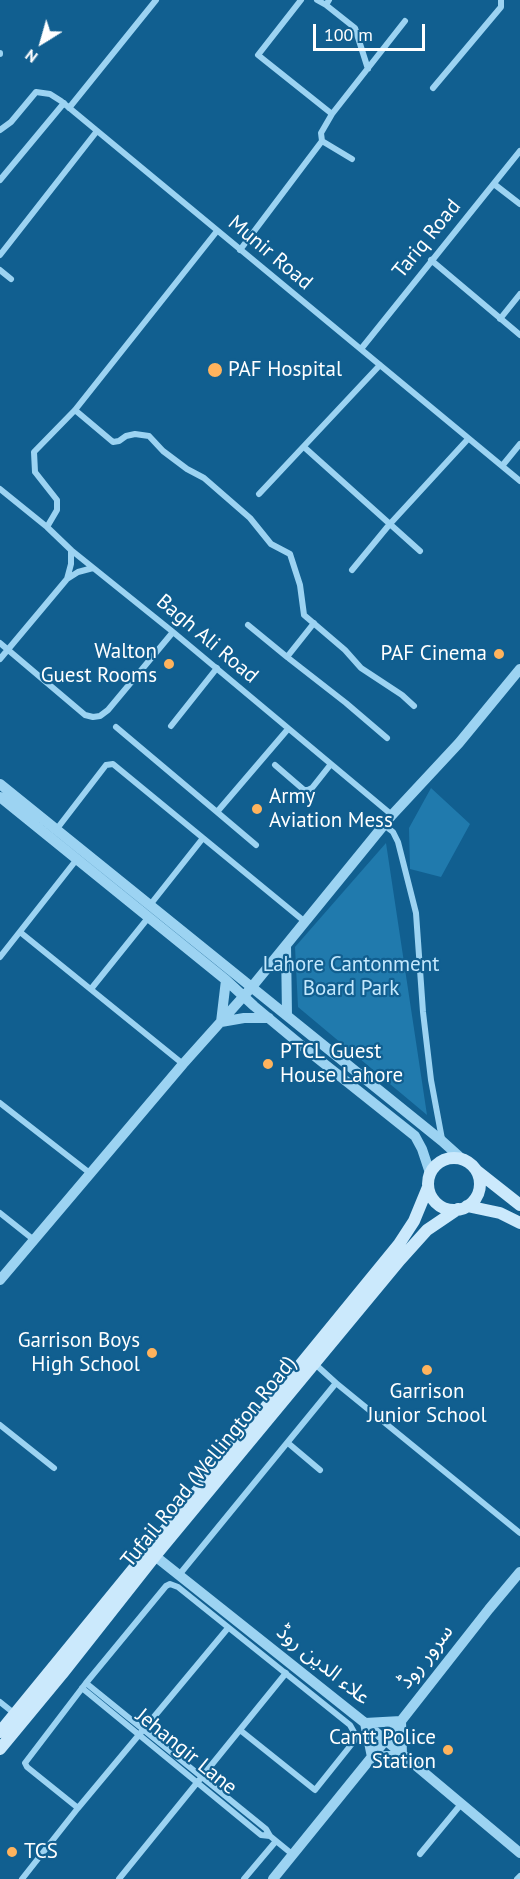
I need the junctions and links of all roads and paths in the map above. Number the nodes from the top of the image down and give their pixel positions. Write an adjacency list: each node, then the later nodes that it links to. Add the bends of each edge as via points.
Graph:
1 (156, 0): 9 (street)
2 (301, 0): 10 (street, via 258,55)
3 (317, 0): 5 (street)
4 (501, 0): 8 (street, via 501,6)
5 (328, 3): 7 (street, via 355,28)
6 (405, 21): 7 (street)
7 (368, 69): 10 (street)
8 (433, 88)
9 (67, 105): 11 (street, Munir Road, via 50,94 36,93); 12 (street, Munir Road); 16 (street)
10 (332, 114): 13 (street, via 321,133)
11 (0, 130)
12 (97, 131): 19 (street, Munir Road); 21 (street)
13 (322, 141): 15 (street); 20 (street)
14 (520, 151): 17 (street, Tariq Road)
15 (352, 159)
16 (0, 180)
17 (494, 183): 18 (street); 22 (street, Tariq Road)
18 (520, 204)
19 (217, 231): 20 (street, Munir Road); 30 (street)
20 (240, 250): 28 (street, Munir Road)
21 (0, 255)
22 (431, 260): 26 (street); 28 (street, Tariq Road)
23 (0, 270): 24 (street)
24 (11, 279)
25 (520, 294): 26 (street)
26 (500, 319): 27 (street)
27 (520, 335)
28 (361, 349): 29 (street, Munir Road)
29 (380, 365): 31 (street, Munir Road); 33 (street)
30 (75, 410): 39 (street, via 34,452 35,471 57,500 57,510); 45 (street, via 113,442 135,434 149,436 250,518 271,544 290,554 304,615)
31 (468, 439): 34 (street, Munir Road); 38 (street)
32 (520, 444): 34 (street)
33 (304, 447): 37 (street); 38 (street)
34 (502, 466): 35 (street, Munir Road)
35 (520, 481)
36 (0, 489): 39 (street, Bagh Ali Road)
37 (259, 494)
38 (389, 525): 41 (street); 43 (street)
39 (47, 527): 40 (street, Bagh Ali Road)
40 (71, 550): 42 (street, Bagh Ali Road); 44 (street)
41 (420, 551)
42 (93, 568): 44 (street); 47 (street, Bagh Ali Road)
43 (352, 570)
44 (67, 579): 49 (street)
45 (314, 623): 50 (street); 54 (street, via 369,675)
46 (248, 625): 50 (street)
47 (173, 632): 49 (street, via 108,710 93,717 85,715); 52 (street, Bagh Ali Road)
48 (0, 643): 49 (street)
49 (8, 649): 51 (street)
50 (287, 657): 58 (street)
51 (0, 659)
52 (216, 668): 55 (street); 57 (street, Bagh Ali Road)
53 (520, 669): 64 (street)
54 (414, 706)
55 (171, 726)
56 (116, 727): 63 (street)
57 (288, 729): 59 (street, Bagh Ali Road); 63 (street)
58 (387, 738)
59 (331, 764): 60 (street, via 308,790); 64 (street, Bagh Ali Road)
60 (275, 765)
61 (0, 784): 66 (street)
62 (0, 798): 69 (street)
63 (217, 812): 68 (street)
64 (392, 815): 65 (street)
65 (384, 825): 73 (street); 85 (street, via 398,842 416,913 431,1080)
66 (56, 830): 67 (street, via 106,765 113,764); 70 (street)
67 (203, 838): 71 (street); 73 (street)
68 (256, 845)
69 (77, 860): 70 (street); 74 (street)
70 (96, 868): 71 (street); 72 (street)
71 (150, 905): 79 (street)
72 (148, 918): 77 (street); 78 (street)
73 (304, 921): 75 (street)
74 (20, 932): 76 (street); 78 (street)
75 (286, 945): 79 (street); 80 (street)
76 (1, 954)
77 (226, 980): 79 (street); 82 (street)
78 (91, 989): 83 (street)
79 (247, 992): 80 (street); 81 (street); 82 (street)
80 (287, 1016): 85 (street)
81 (269, 1018): 82 (street); 88 (street, via 415,1136)
82 (221, 1022): 83 (street)
83 (183, 1064): 89 (street)
84 (0, 1103): 89 (street)
85 (442, 1141): 86 (street)
86 (462, 1159): 87 (main road); 88 (main road, via 443,1160)
87 (477, 1172): 90 (main road); 94 (main road, via 479,1191)
88 (430, 1173): 91 (main road)
89 (91, 1174): 97 (street)
90 (495, 1184): 92 (main road); 93 (main road)
91 (428, 1187): 94 (main road, via 442,1207); 113 (main road, Tufail Road (Wellington Road), via 399,1244)
92 (520, 1191)
93 (520, 1204)
94 (462, 1208): 96 (main road, via 500,1213); 99 (main road, Tufail Road (Wellington Road), via 432,1226 414,1244)
95 (0, 1213): 97 (street)
96 (520, 1223)
97 (34, 1240): 98 (street)
98 (0, 1280)
99 (314, 1363): 100 (street); 106 (main road, Tufail Road (Wellington Road))
100 (336, 1383): 102 (street); 105 (street)
101 (0, 1425): 103 (street)
102 (288, 1443): 104 (street); 108 (street)
103 (54, 1468)
104 (320, 1470)
105 (520, 1533)
106 (155, 1556): 108 (street, علاء الدین روڈ); 120 (main road, Tufail Road (Wellington Road))
107 (520, 1572): 114 (street, سرور روڈ)
108 (179, 1575): 115 (street, علاء الدین روڈ)
109 (228, 1628): 110 (street); 111 (street, via 170,1584); 118 (street)
110 (286, 1673): 116 (street); 116 (street, via 353,1729 353,1745 315,1790)
111 (84, 1686): 118 (street, Jehangir Lane); 125 (street, via 25,1763)
112 (0, 1702): 113 (street)
113 (15, 1714): 117 (main road, Tufail Road (Wellington Road))
114 (401, 1721): 115 (street); 119 (street, سرور روڈ); 121 (street)
115 (365, 1723): 119 (street, علاء الدین روڈ); 122 (street)
116 (240, 1730): 123 (street)
117 (0, 1732)
118 (141, 1732): 123 (street, Jehangir Lane); 125 (street)
119 (385, 1740): 121 (street, علاء الدین روڈ); 122 (street, سرور روڈ)
120 (0, 1749)
121 (402, 1755): 122 (street); 124 (street, علاء الدین روڈ)
122 (372, 1757): 128 (street, سرور روڈ)
123 (199, 1780): 126 (street, Jehangir Lane, via 266,1829); 131 (street)
124 (462, 1803): 127 (street, علاء الدین روڈ); 129 (street)
125 (78, 1808): 130 (street)
126 (276, 1841): 128 (street, Jehangir Lane); 132 (street)
127 (520, 1852)
128 (292, 1854): 133 (street, سرور روڈ)
129 (420, 1854)
130 (22, 1879)
131 (119, 1879)
132 (244, 1879)
133 (273, 1879)

